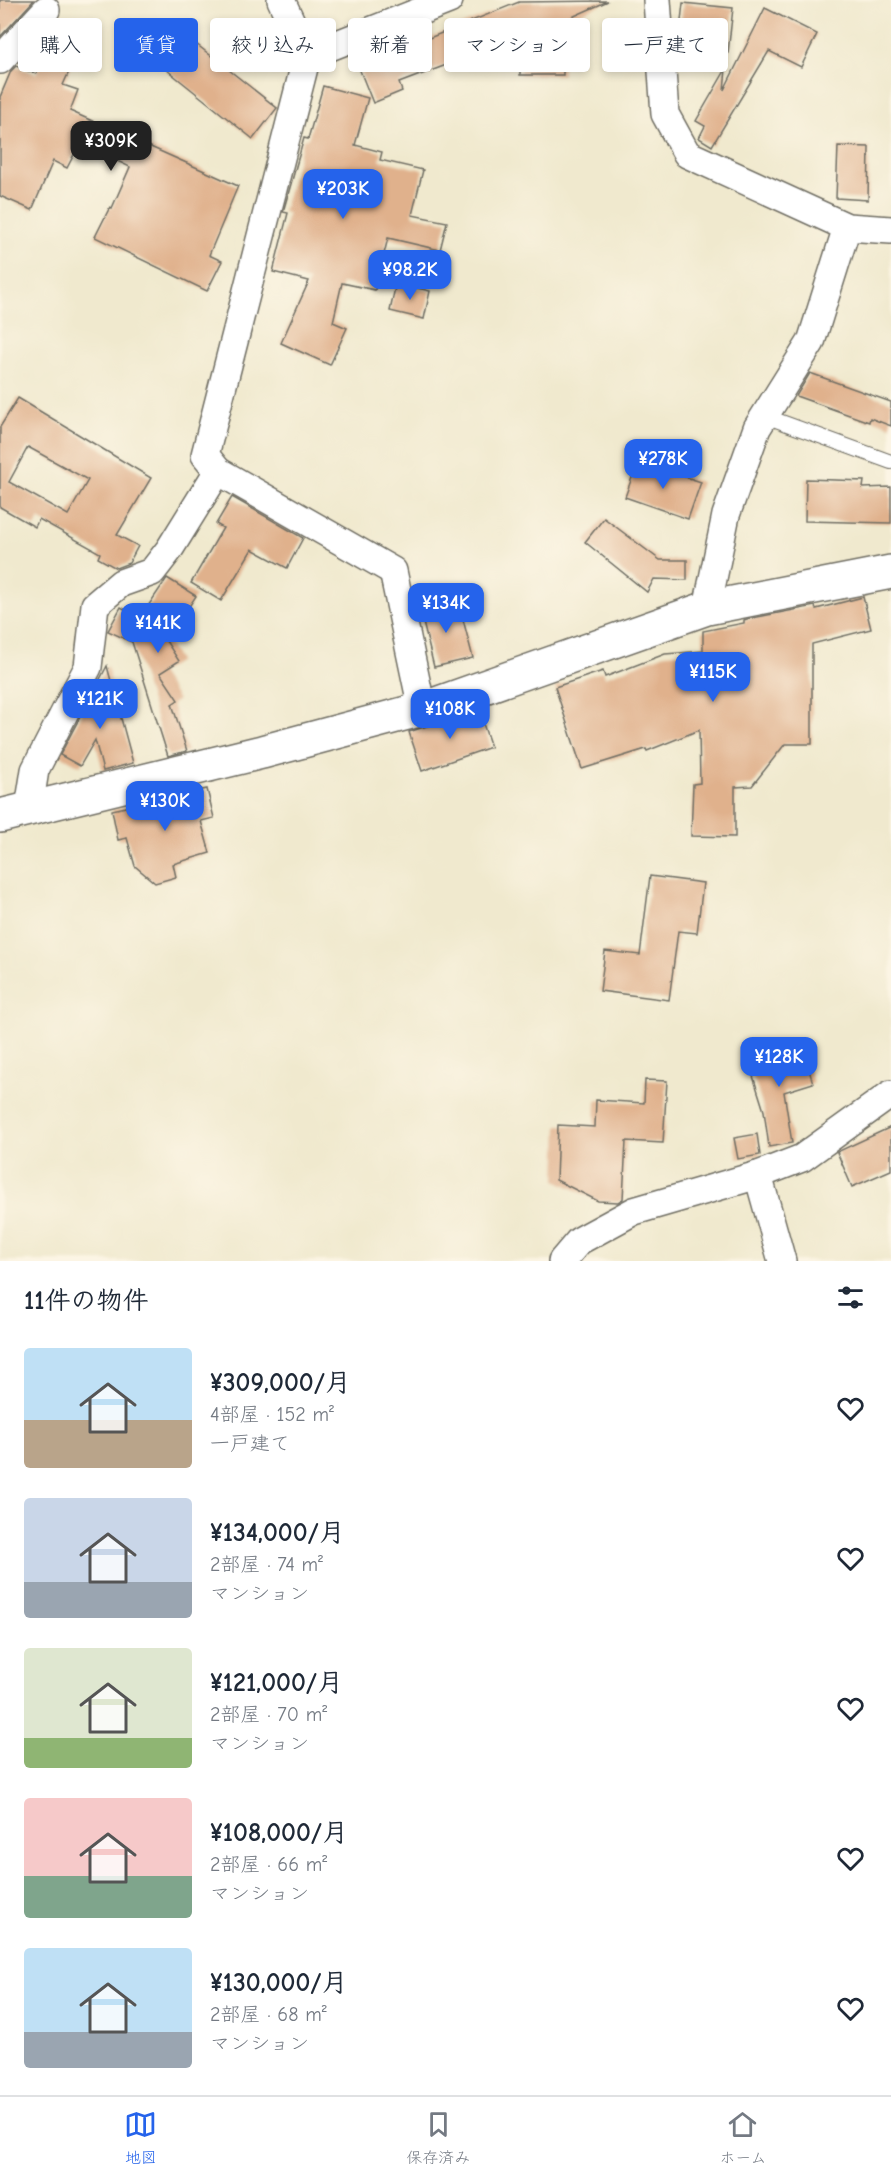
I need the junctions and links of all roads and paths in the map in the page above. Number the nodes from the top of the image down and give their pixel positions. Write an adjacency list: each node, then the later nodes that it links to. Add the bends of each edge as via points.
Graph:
1 (281, 0): 5 (street)
2 (449, 0): 6 (street)
3 (657, 0): 9 (street, via 665,114 687,154)
4 (46, 10): 7 (street)
5 (289, 18)
6 (336, 45)
7 (0, 60)
8 (303, 72): 13 (street, via 205,455)
9 (847, 227): 10 (street); 11 (street, via 811,342)
10 (891, 230)
11 (765, 416): 12 (lane); 15 (street, via 757,428 726,515)
12 (891, 462)
13 (218, 471): 16 (street, via 393,571); 17 (street, via 152,572 121,583 95,605 88,667)
14 (891, 572): 15 (street)
15 (707, 608): 16 (street)
16 (422, 709): 17 (street, via 262,753)
17 (14, 812)
18 (891, 1094): 19 (street, via 802,1158)
19 (758, 1175): 20 (street, via 634,1211 579,1241); 21 (street)
20 (562, 1261)
21 (782, 1261)

